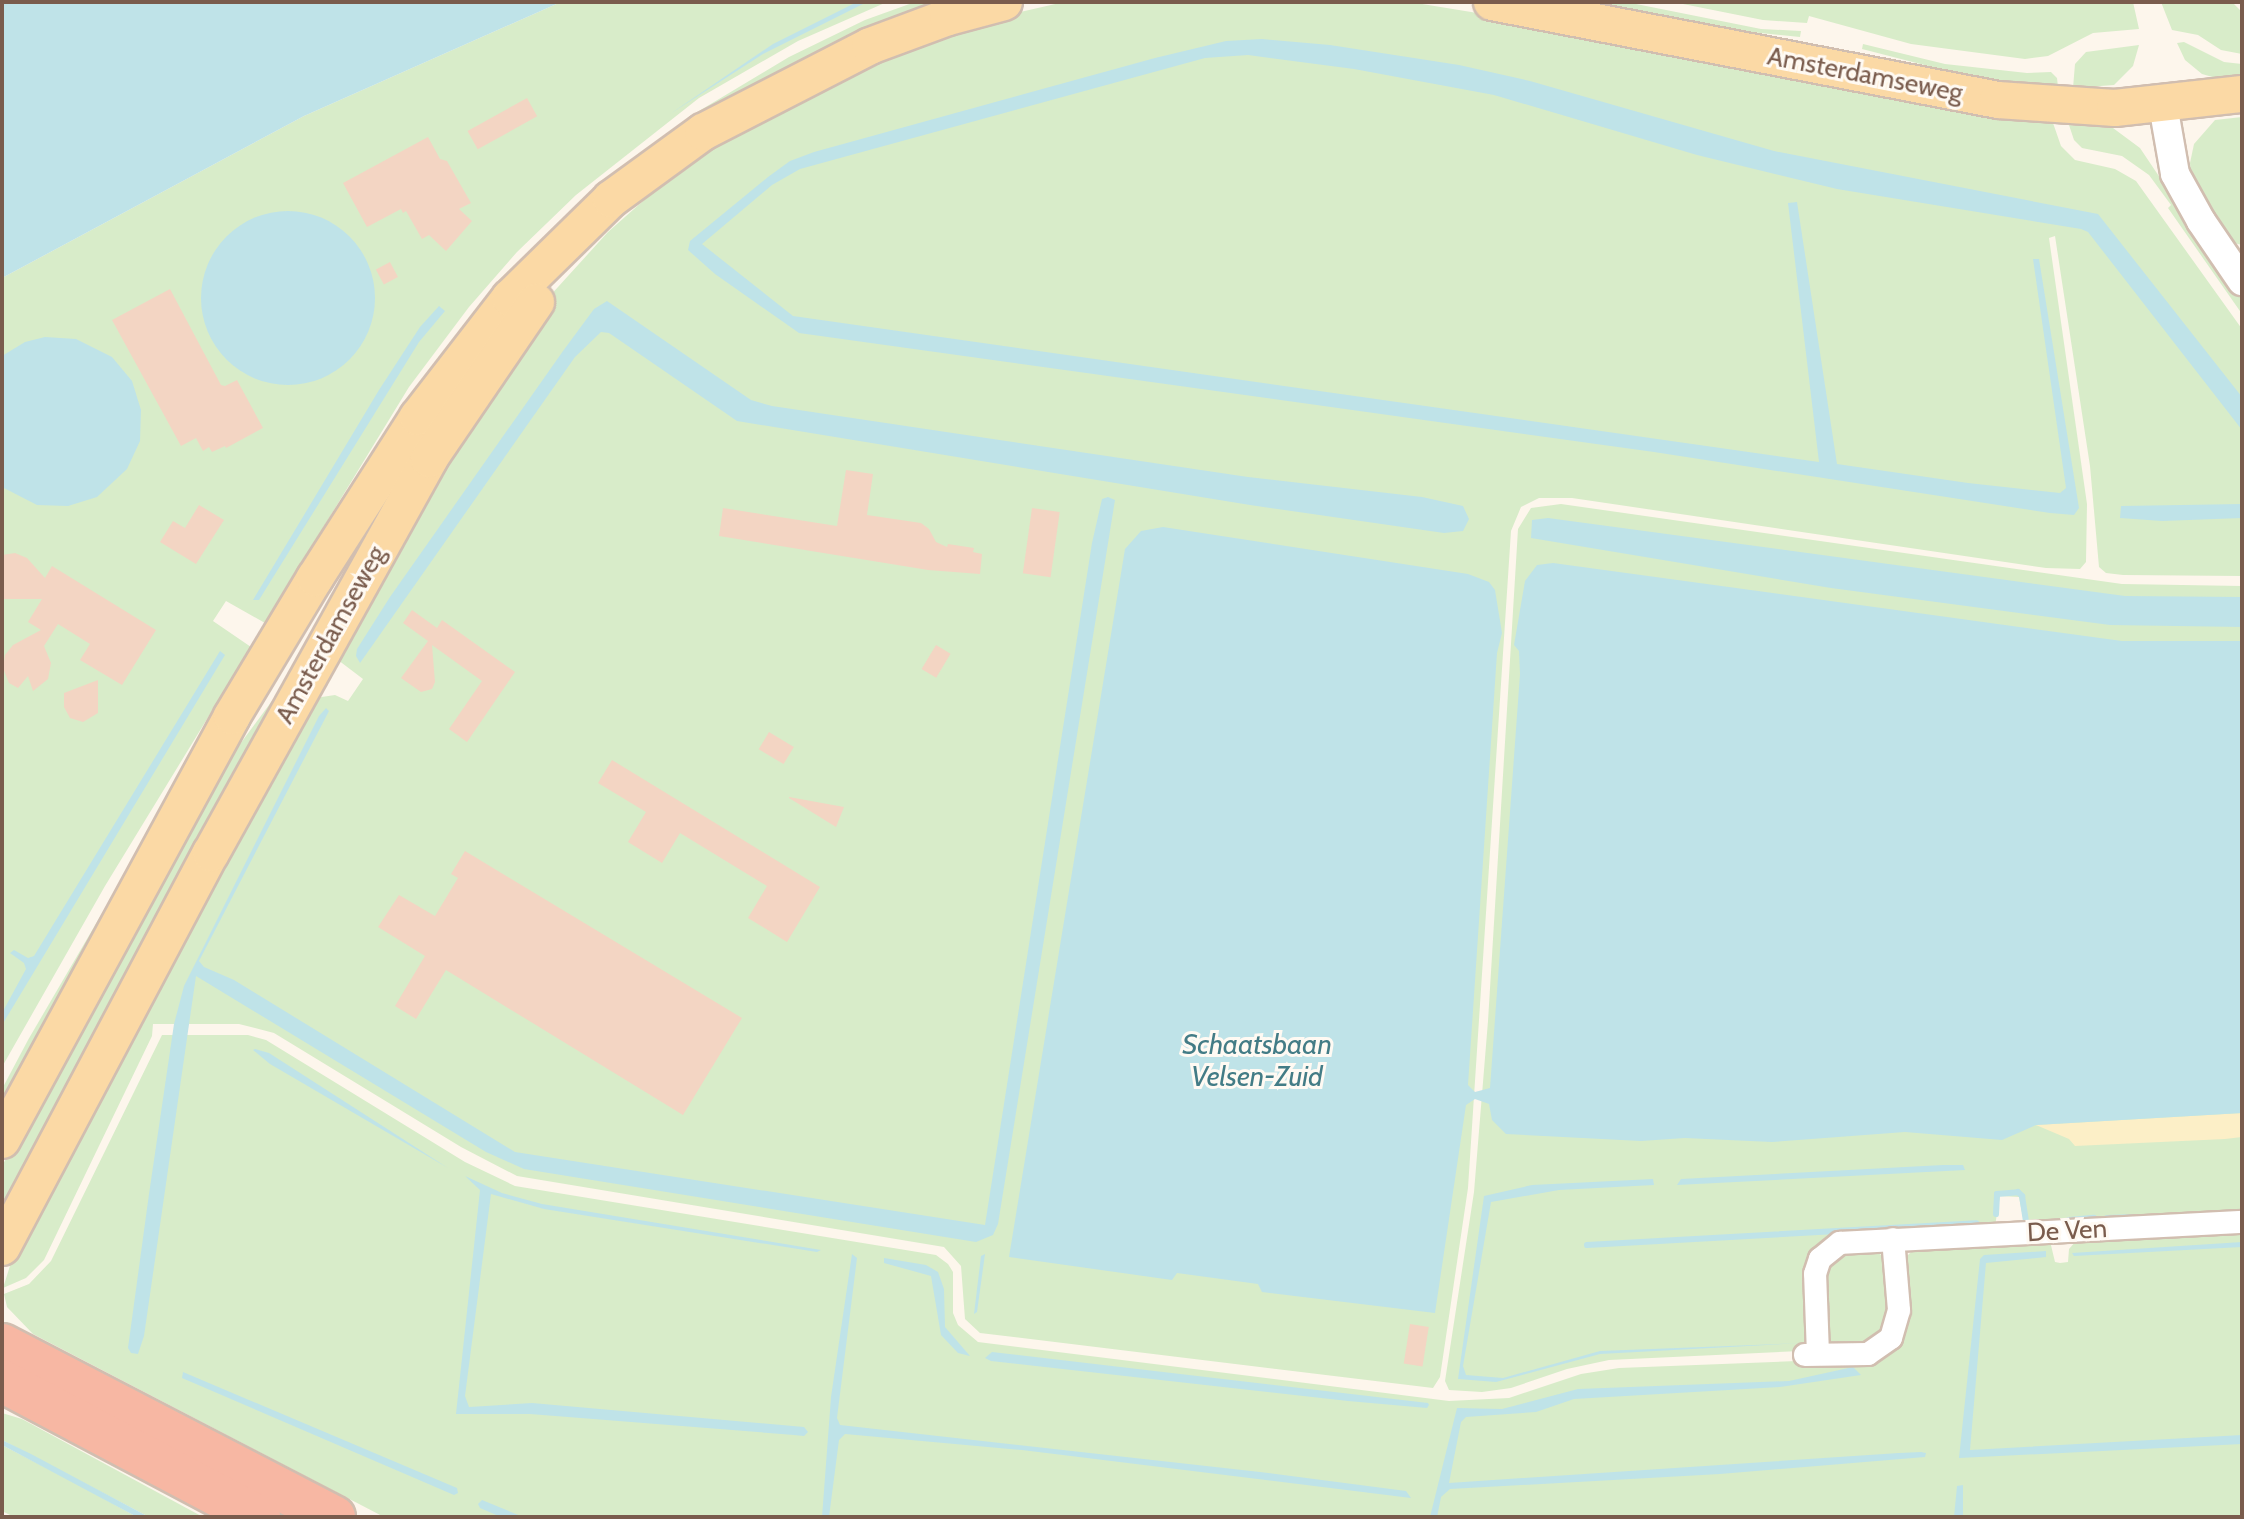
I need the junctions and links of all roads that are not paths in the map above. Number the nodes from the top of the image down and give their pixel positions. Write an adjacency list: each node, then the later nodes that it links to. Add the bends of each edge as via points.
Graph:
1 (1004, 2): 4 (main road, Amsterdamseweg, via 870,46)
2 (1492, 2): 5 (main road, Amsterdamseweg, via 1962,95 2061,107)
3 (2242, 94): 5 (main road, Amsterdamseweg)
4 (760, 100): 7 (main road, Amsterdamseweg, via 676,149 588,220 510,298 441,384 361,503 232,716); 10 (main road, Amsterdamseweg, via 652,183 593,238 522,319 470,394 313,666)
5 (2163, 105): 6 (street, via 2175,174)
6 (2240, 275)
7 (2, 1140)
8 (2242, 1222): 9 (street, De Ven)
9 (1893, 1239): 9 (street, De Ven, via 1840,1243 1820,1259 1811,1354 1868,1354 1891,1338 1899,1310)
10 (2, 1247)
11 (2, 1345): 14 (highway)
12 (4, 1385): 13 (highway)
13 (259, 1517)
14 (334, 1517)

